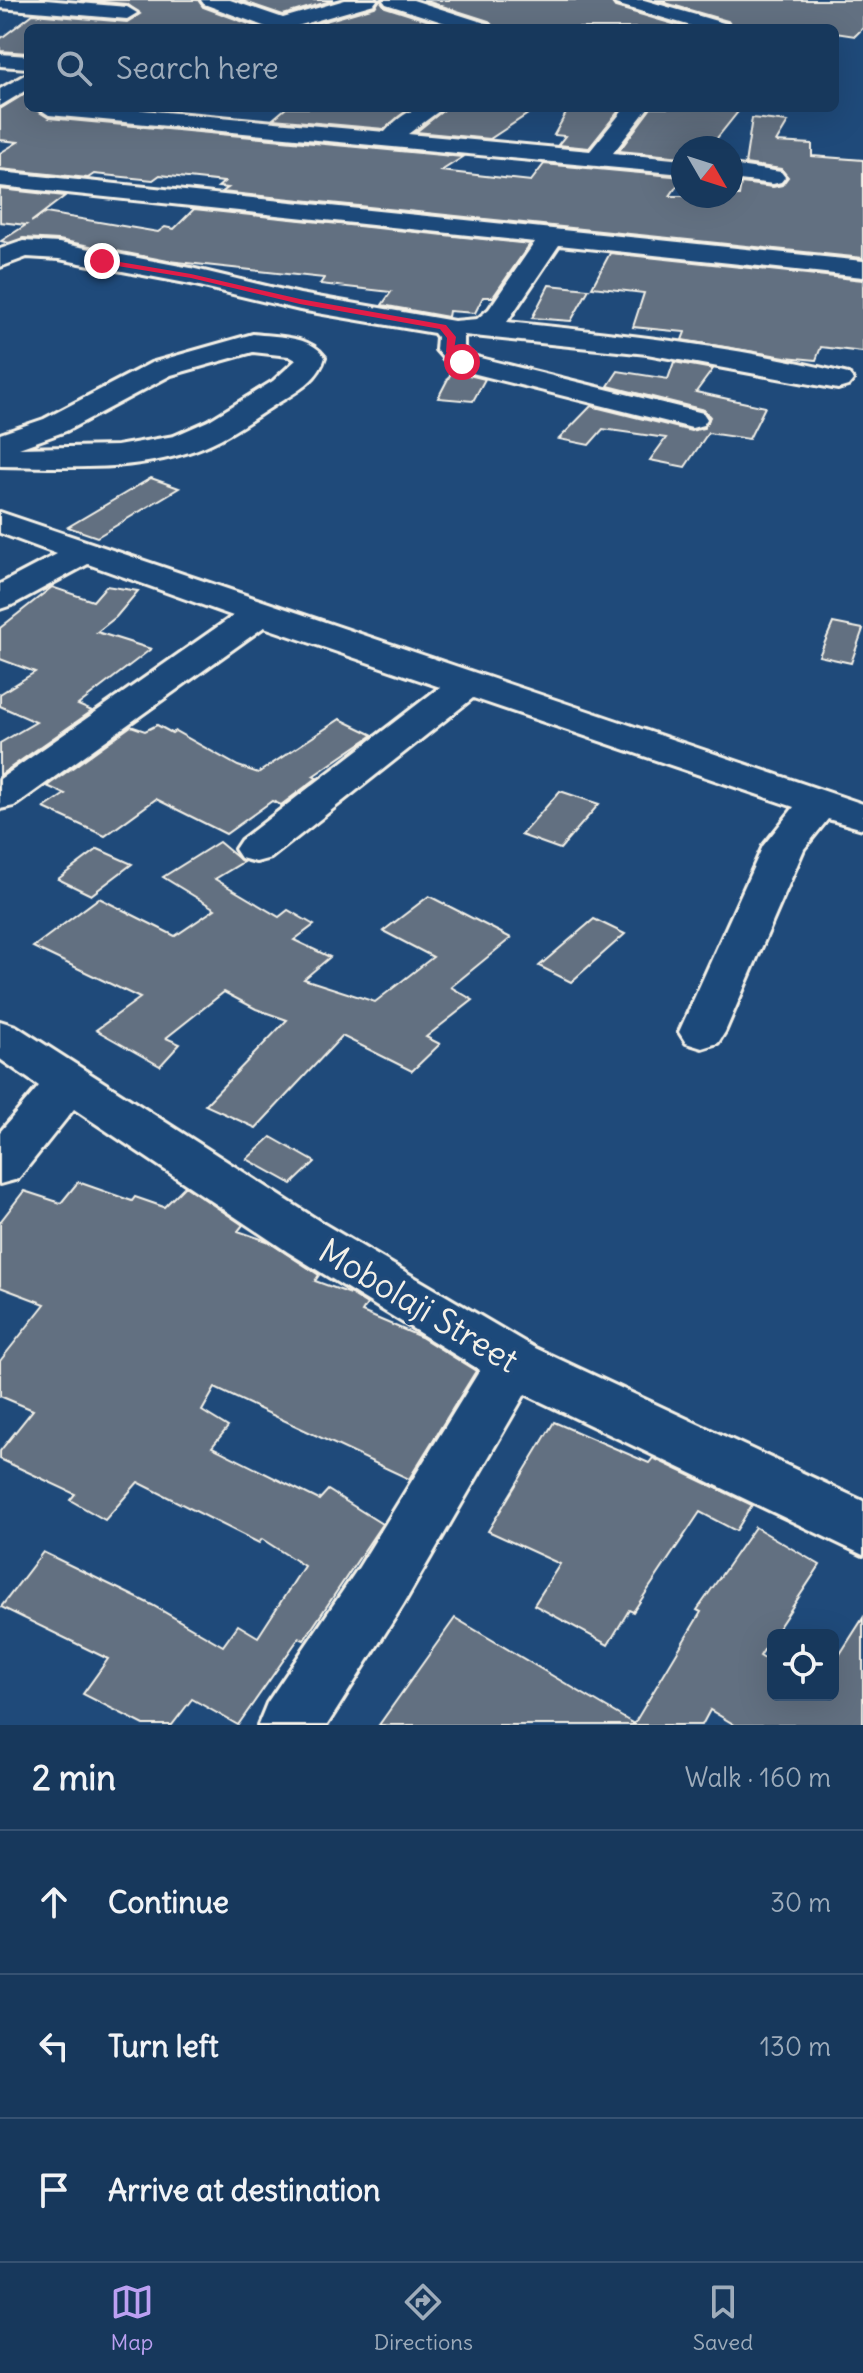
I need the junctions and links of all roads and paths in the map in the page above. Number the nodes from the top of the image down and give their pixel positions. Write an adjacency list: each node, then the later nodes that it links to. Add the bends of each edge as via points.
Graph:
1 (147, 0): 7 (street)
2 (211, 0): 9 (street)
3 (367, 0): 10 (street)
4 (393, 0): 11 (street)
5 (623, 0): 12 (street)
6 (0, 2): 7 (street)
7 (127, 13): 8 (street)
8 (110, 24)
9 (276, 24)
10 (288, 24)
11 (468, 24)
12 (706, 24)
13 (0, 60): 14 (street)
14 (24, 62)
15 (24, 82): 16 (street)
16 (0, 101): 17 (street)
17 (24, 105)
18 (92, 112): 21 (street)
19 (424, 112): 21 (street)
20 (634, 112): 22 (street)
21 (390, 140): 22 (street)
22 (597, 158): 23 (street)
23 (671, 166)
24 (743, 173): 25 (street)
25 (773, 177)
26 (0, 179): 27 (street)
27 (551, 237): 29 (street); 31 (street, via 505,306)
28 (0, 259): 30 (street, via 23,249 59,251)
29 (863, 269)
30 (443, 326): 31 (street); 33 (street, via 451,337 450,350 462,362)
31 (483, 328): 32 (street, via 647,345)
32 (838, 380)
33 (692, 419)
34 (0, 444): 35 (street, via 55,425 161,369 219,352 253,343 296,348 311,357 292,381 188,442 115,455)
35 (0, 457)
36 (0, 522): 37 (street)
37 (87, 551): 38 (street); 39 (street)
38 (0, 598)
39 (260, 614): 40 (street); 41 (street)
40 (467, 684): 42 (street); 44 (street)
41 (0, 797)
42 (819, 803): 43 (street); 45 (street, via 784,846)
43 (863, 817)
44 (256, 849)
45 (702, 1032)
46 (0, 1037): 47 (street, Mobolaji Street)
47 (70, 1081): 48 (street); 49 (street, Mobolaji Street, via 306,1238)
48 (0, 1166)
49 (514, 1363): 50 (street, Mobolaji Street); 51 (street, via 381,1586)
50 (863, 1529)
51 (290, 1725)

